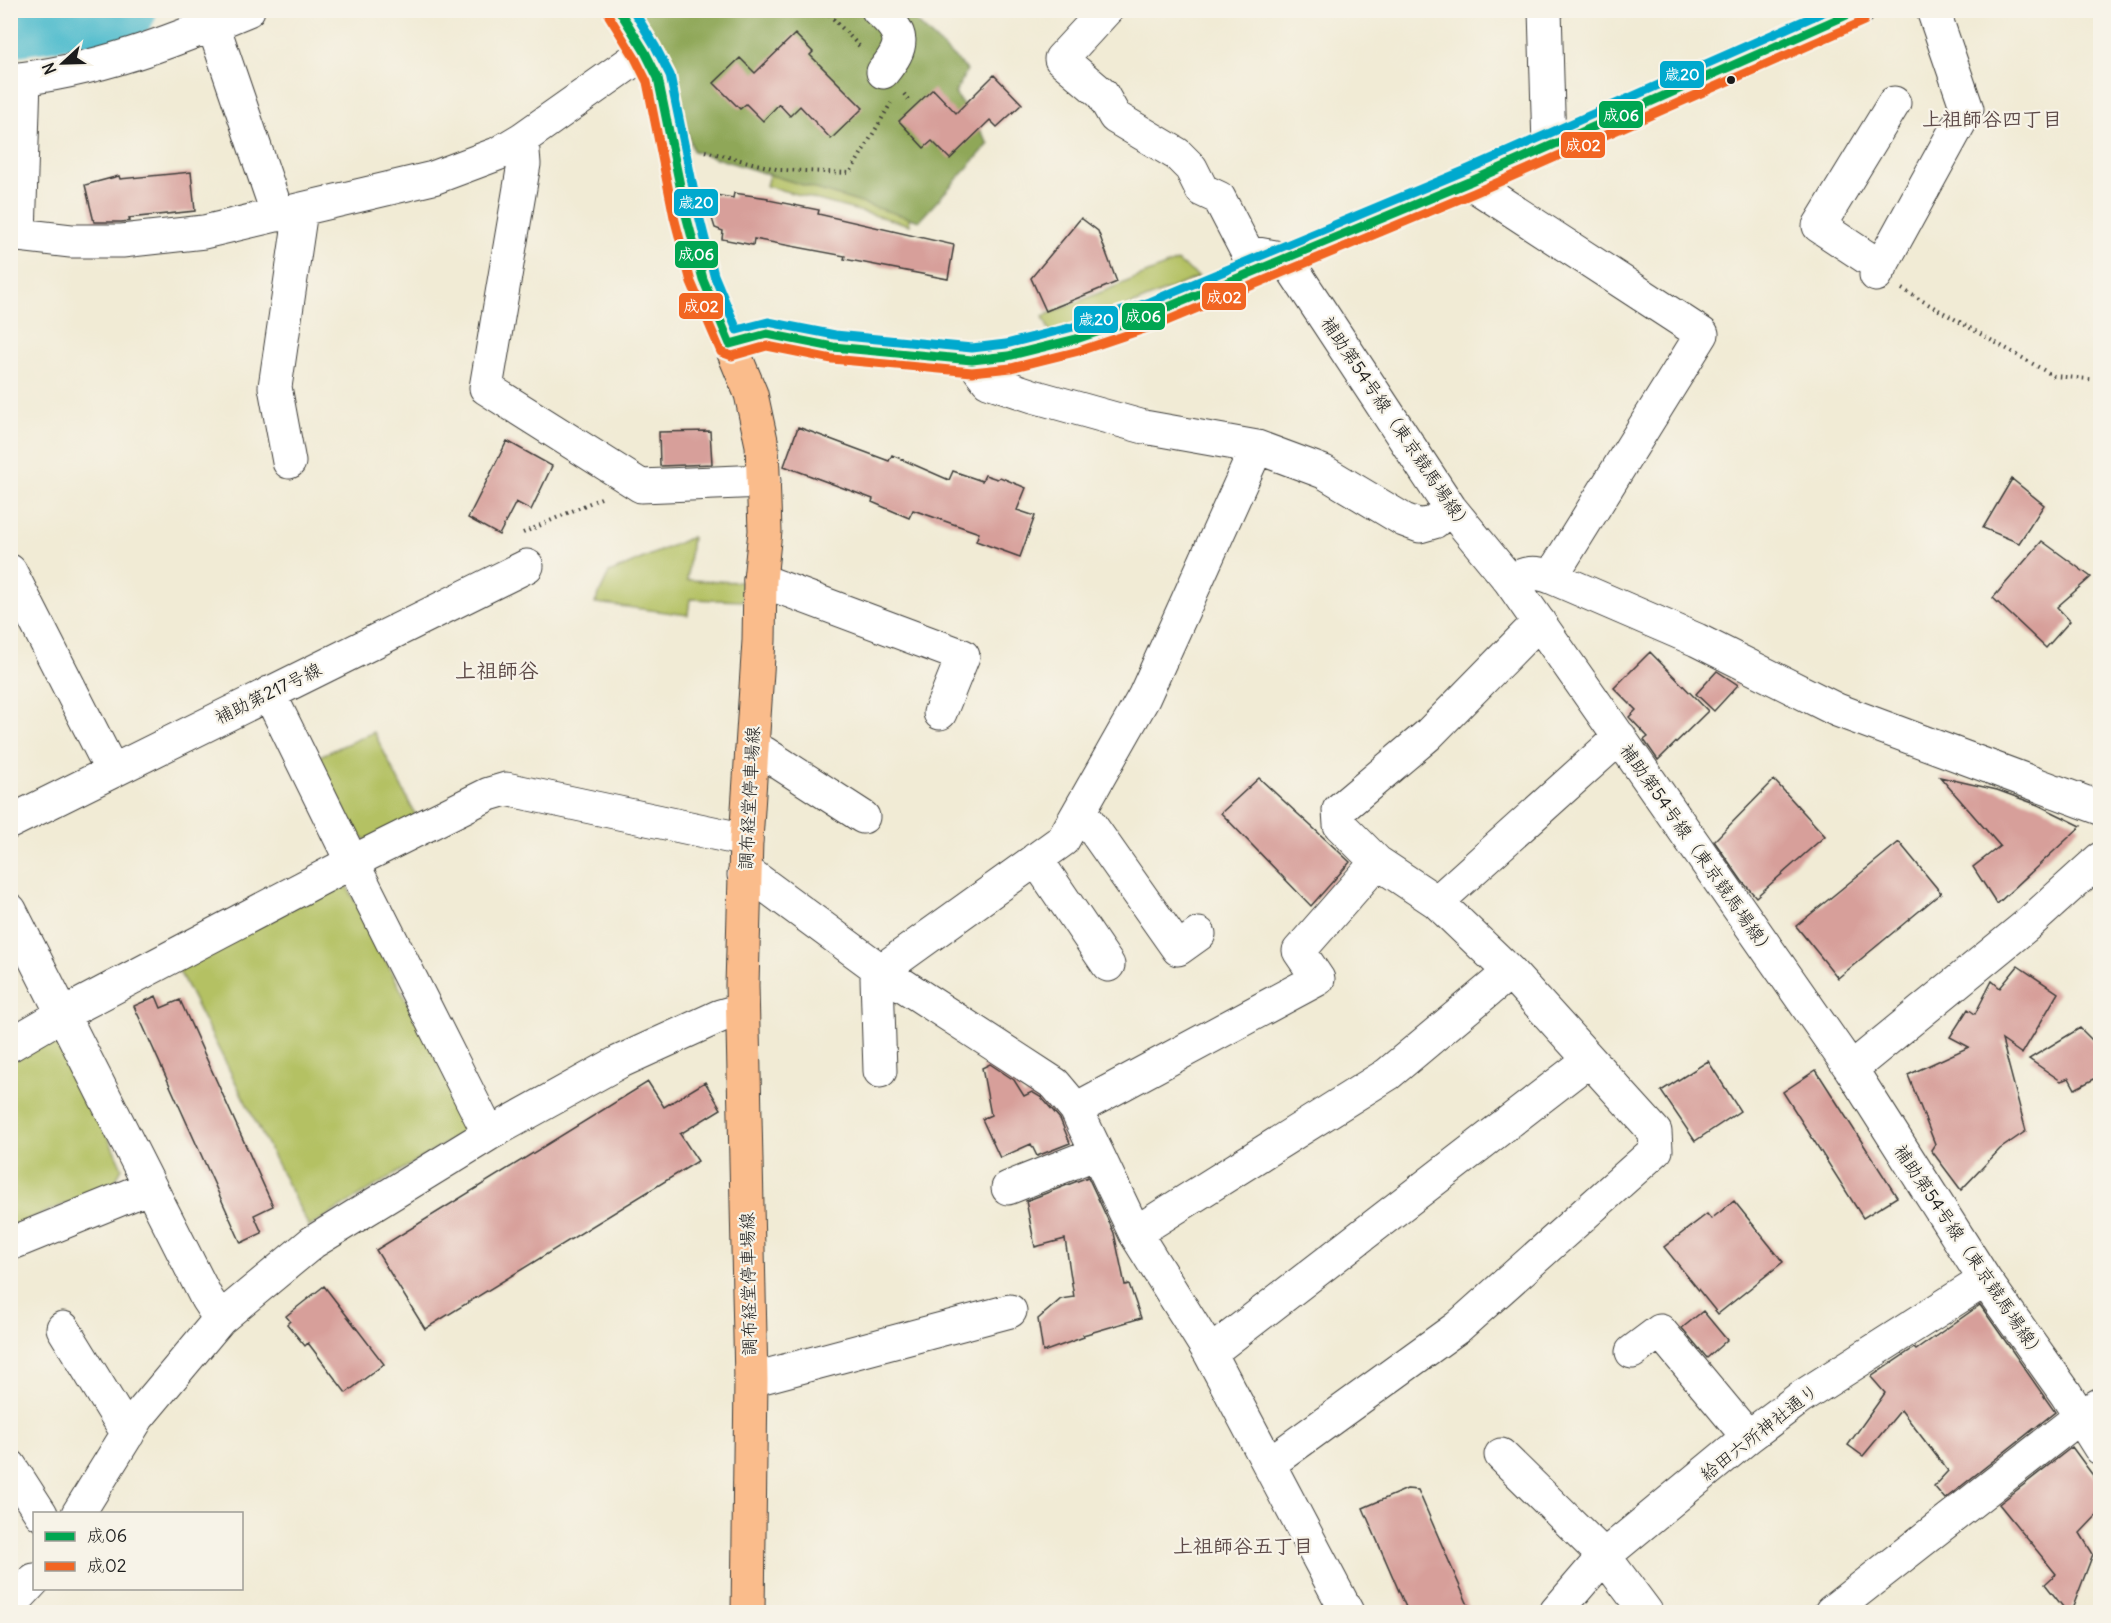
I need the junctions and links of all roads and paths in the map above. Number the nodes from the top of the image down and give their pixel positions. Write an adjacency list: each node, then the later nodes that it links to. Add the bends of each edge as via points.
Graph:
1 (248, 10): 8 (street)
2 (620, 10): 9 (main road, 調布経堂停車場線)
3 (878, 10): 11 (street, via 899,36)
4 (1106, 10): 19 (street, via 1061,58 1102,94 1115,117 1177,154 1191,168 1202,190 1219,198 1248,252)
5 (1545, 10): 15 (street)
6 (1859, 10): 15 (street)
7 (1934, 10): 20 (street, via 1967,109)
8 (213, 25): 10 (street, via 125,58); 17 (street)
9 (645, 52): 13 (street); 14 (main road, 調布経堂停車場線, via 658,78)
10 (17, 80): 18 (street)
11 (889, 86): 14 (path, via 850,173 780,170)
12 (1894, 103): 20 (street, via 1819,226)
13 (522, 139): 17 (street, via 497,154 434,178); 27 (street, via 524,164 486,388)
14 (672, 142): 21 (main road, 調布経堂停車場線, via 703,279)
15 (1549, 146): 16 (street)
16 (1469, 182): 19 (street); 32 (street, via 1702,334)
17 (289, 213): 18 (street, via 204,232 122,241); 25 (street, via 275,387)
18 (15, 235)
19 (1286, 259): 22 (street, via 1154,313 1076,339 1008,356); 28 (street, 補助第54号線（東京競馬場線）)
20 (1879, 271): 23 (path, via 2054,376)
21 (730, 344): 22 (street, via 767,334 833,346); 26 (main road, 調布経堂停車場線, via 751,394 762,445)
22 (972, 360): 24 (street, via 988,381 1032,396 1144,427)
23 (2100, 380)
24 (1257, 447): 28 (street, via 1324,472 1420,526 1434,522); 42 (street, via 1144,697)
25 (289, 462)
26 (764, 482): 27 (street, via 641,486); 33 (main road, 調布経堂停車場線)
27 (635, 483): 29 (path)
28 (1450, 508): 34 (street, 補助第54号線（東京競馬場線）)
29 (514, 537)
30 (527, 566): 36 (street, 補助第217号線)
31 (10, 571): 40 (street)
32 (1551, 577): 34 (street, via 1530,572); 41 (street, via 1697,640 1837,710)
33 (760, 580): 37 (street, via 963,656); 39 (main road, 調布経堂停車場線)
34 (1510, 581): 35 (street, 補助第54号線（東京競馬場線）)
35 (1539, 622): 38 (street, 補助第54号線（東京競馬場線）); 49 (street, via 1428,735 1339,810 1340,825)
36 (269, 693): 40 (street, 補助第217号線); 48 (street)
37 (940, 713)
38 (1620, 738): 51 (street); 61 (street, 補助第54号線（東京競馬場線）)
39 (752, 752): 43 (street, via 764,753); 45 (main road, 調布経堂停車場線)
40 (112, 771): 44 (street, 補助第217号線)
41 (2100, 808)
42 (1080, 810): 46 (street, via 1063,840); 53 (street, via 1179,949)
43 (863, 817)
44 (10, 822)
45 (746, 840): 48 (street, via 507,789 489,794); 50 (main road, 調布経堂停車場線)
46 (1036, 859): 54 (street); 55 (street)
47 (2100, 859): 61 (street, via 2027,925)
48 (352, 862): 58 (street); 64 (street)
49 (1377, 862): 51 (street); 63 (street, via 1299,951 1318,979)
50 (744, 875): 55 (street, via 754,877); 57 (main road, 調布経堂停車場線)
51 (1437, 902): 56 (street)
52 (10, 910): 58 (street)
53 (1199, 934)
54 (1108, 965)
55 (883, 972): 62 (street, via 877,978); 63 (street, via 1055,1084)
56 (1510, 972): 60 (street); 68 (street, via 1388,1074)
57 (741, 1010): 64 (street, via 619,1062); 76 (main road, 調布経堂停車場線)
58 (63, 1014): 59 (street); 66 (street)
59 (10, 1045)
60 (1589, 1060): 75 (street); 82 (street, via 1655,1132 1656,1150 1458,1327)
61 (1851, 1069): 70 (street, 補助第54号線（東京競馬場線）)
62 (880, 1071)
63 (1077, 1109): 65 (street)
64 (489, 1134): 72 (street, via 312,1242)
65 (1097, 1153): 67 (street); 68 (street)
66 (150, 1187): 69 (street); 72 (street)
67 (1008, 1188)
68 (1135, 1233): 75 (street)
69 (10, 1245)
70 (1985, 1280): 77 (street, 補助第54号線（東京競馬場線）); 79 (street, 給田六所神社通り, via 1800,1398)
71 (1010, 1311): 76 (street)
72 (220, 1319): 78 (street)
73 (63, 1328): 78 (street)
74 (1632, 1352): 79 (street, via 1660,1331)
75 (1210, 1353): 82 (street)
76 (751, 1380): 89 (main road, 調布経堂停車場線)
77 (2091, 1410): 80 (street, 補助第54号線（東京競馬場線）); 93 (street)
78 (128, 1434): 85 (street)
79 (1748, 1437): 86 (street, 給田六所神社通り)
80 (2100, 1448)
81 (1501, 1455): 86 (street)
82 (1270, 1463): 90 (street)
83 (10, 1466): 84 (street)
84 (40, 1512)
85 (79, 1512)
86 (1604, 1556): 91 (street, 給田六所神社通り); 92 (street)
87 (33, 1581): 88 (street)
88 (10, 1606)
89 (748, 1612)
90 (1347, 1612)
91 (1556, 1612)
92 (1646, 1612)
93 (1831, 1612)

